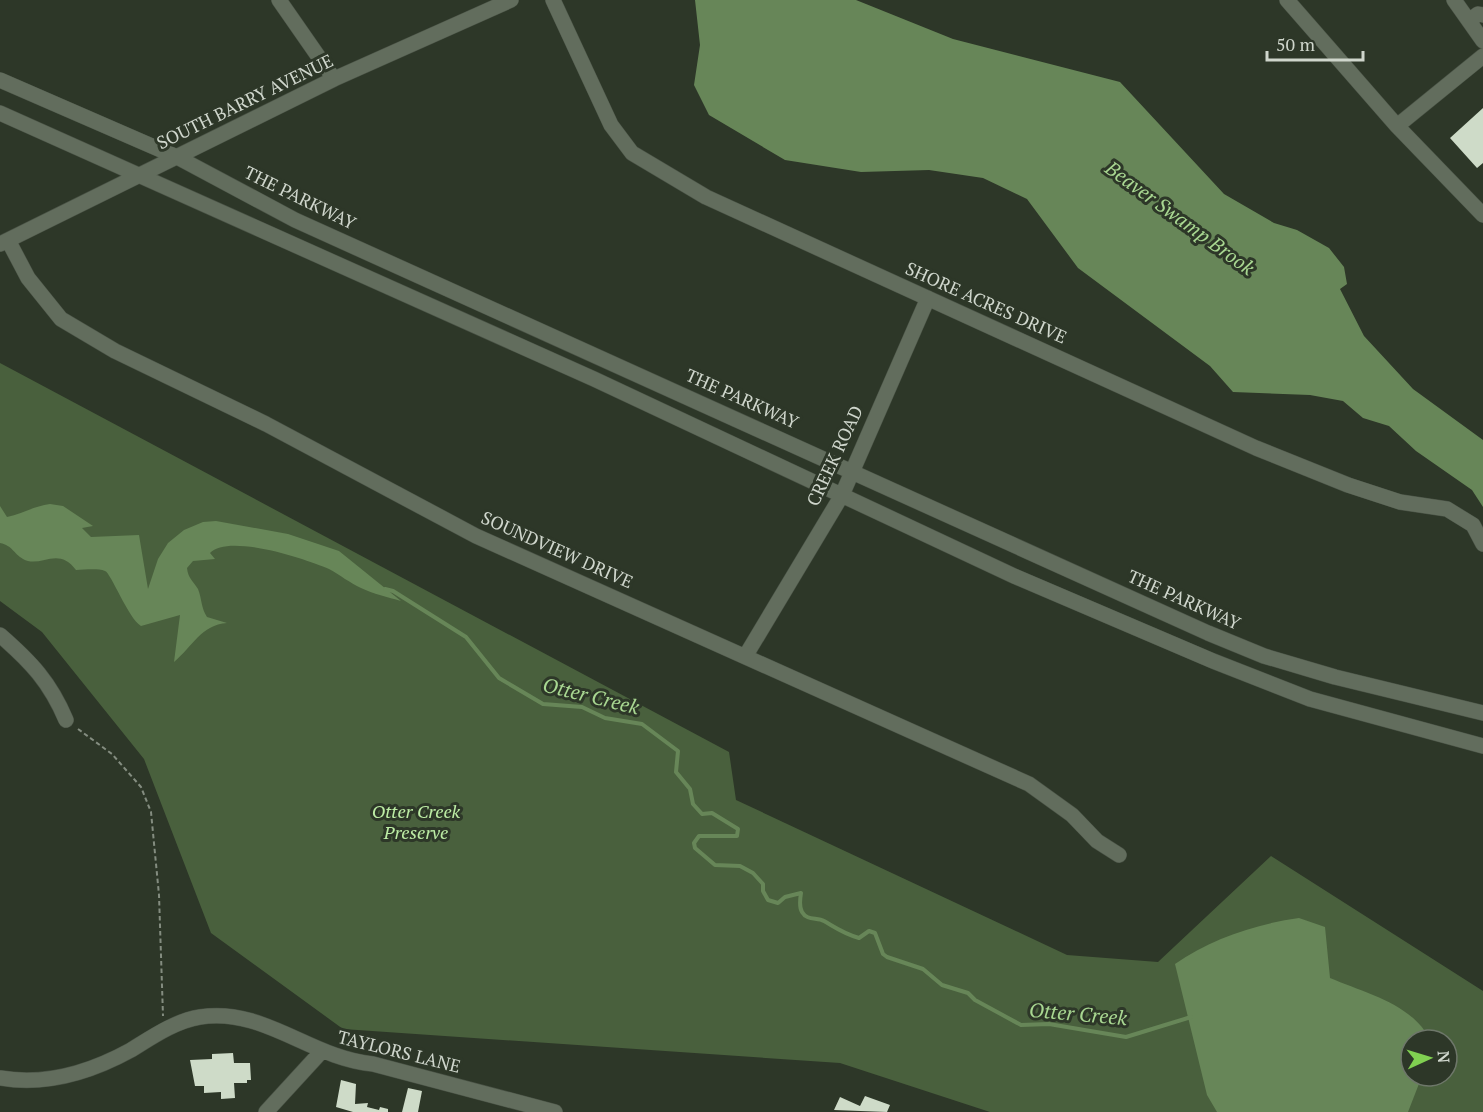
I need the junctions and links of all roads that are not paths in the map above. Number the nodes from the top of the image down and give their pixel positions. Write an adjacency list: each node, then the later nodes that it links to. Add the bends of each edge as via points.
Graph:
1 (279, 0): 9 (street)
2 (511, 0): 9 (street, SOUTH BARRY AVENUE)
3 (553, 0): 17 (street, SHORE ACRES DRIVE, via 611,125 632,153 706,197)
4 (1287, 0): 12 (street)
5 (1454, 0): 6 (street)
6 (1476, 18): 7 (street)
7 (1483, 41)
8 (1483, 56): 12 (street)
9 (334, 79): 13 (street, SOUTH BARRY AVENUE)
10 (0, 80): 13 (street, THE PARKWAY)
11 (0, 113): 14 (street)
12 (1397, 126): 15 (street)
13 (177, 157): 14 (street, SOUTH BARRY AVENUE); 18 (street, THE PARKWAY, via 295,220)
14 (137, 177): 16 (street, SOUTH BARRY AVENUE); 20 (street)
15 (1483, 215)
16 (5, 243): 26 (street, SOUNDVIEW DRIVE, via 61,319 115,351 266,424 476,536)
17 (928, 298): 22 (street, CREEK ROAD); 24 (street, SHORE ACRES DRIVE, via 1256,448 1400,502 1447,509 1473,525)
18 (566, 341): 19 (street, THE PARKWAY); 20 (street)
19 (596, 354): 21 (street); 22 (street, THE PARKWAY)
20 (555, 362): 21 (street)
21 (584, 375): 23 (street)
22 (852, 470): 23 (street, CREEK ROAD); 27 (street, THE PARKWAY, via 1264,656)
23 (842, 495): 26 (street, CREEK ROAD); 29 (street, via 1014,576 1310,699)
24 (1483, 544)
25 (0, 635): 28 (street, via 30,662 54,693)
26 (746, 655): 30 (street, SOUNDVIEW DRIVE, via 1029,784 1072,814 1096,841)
27 (1483, 713)
28 (66, 720)
29 (1483, 746)
30 (1119, 855)
31 (321, 1052): 32 (street, TAYLORS LANE, via 259,1021 228,1015 199,1017 63,1078 36,1082); 33 (street); 34 (street, TAYLORS LANE)
32 (0, 1078)
33 (266, 1112)
34 (555, 1112)

